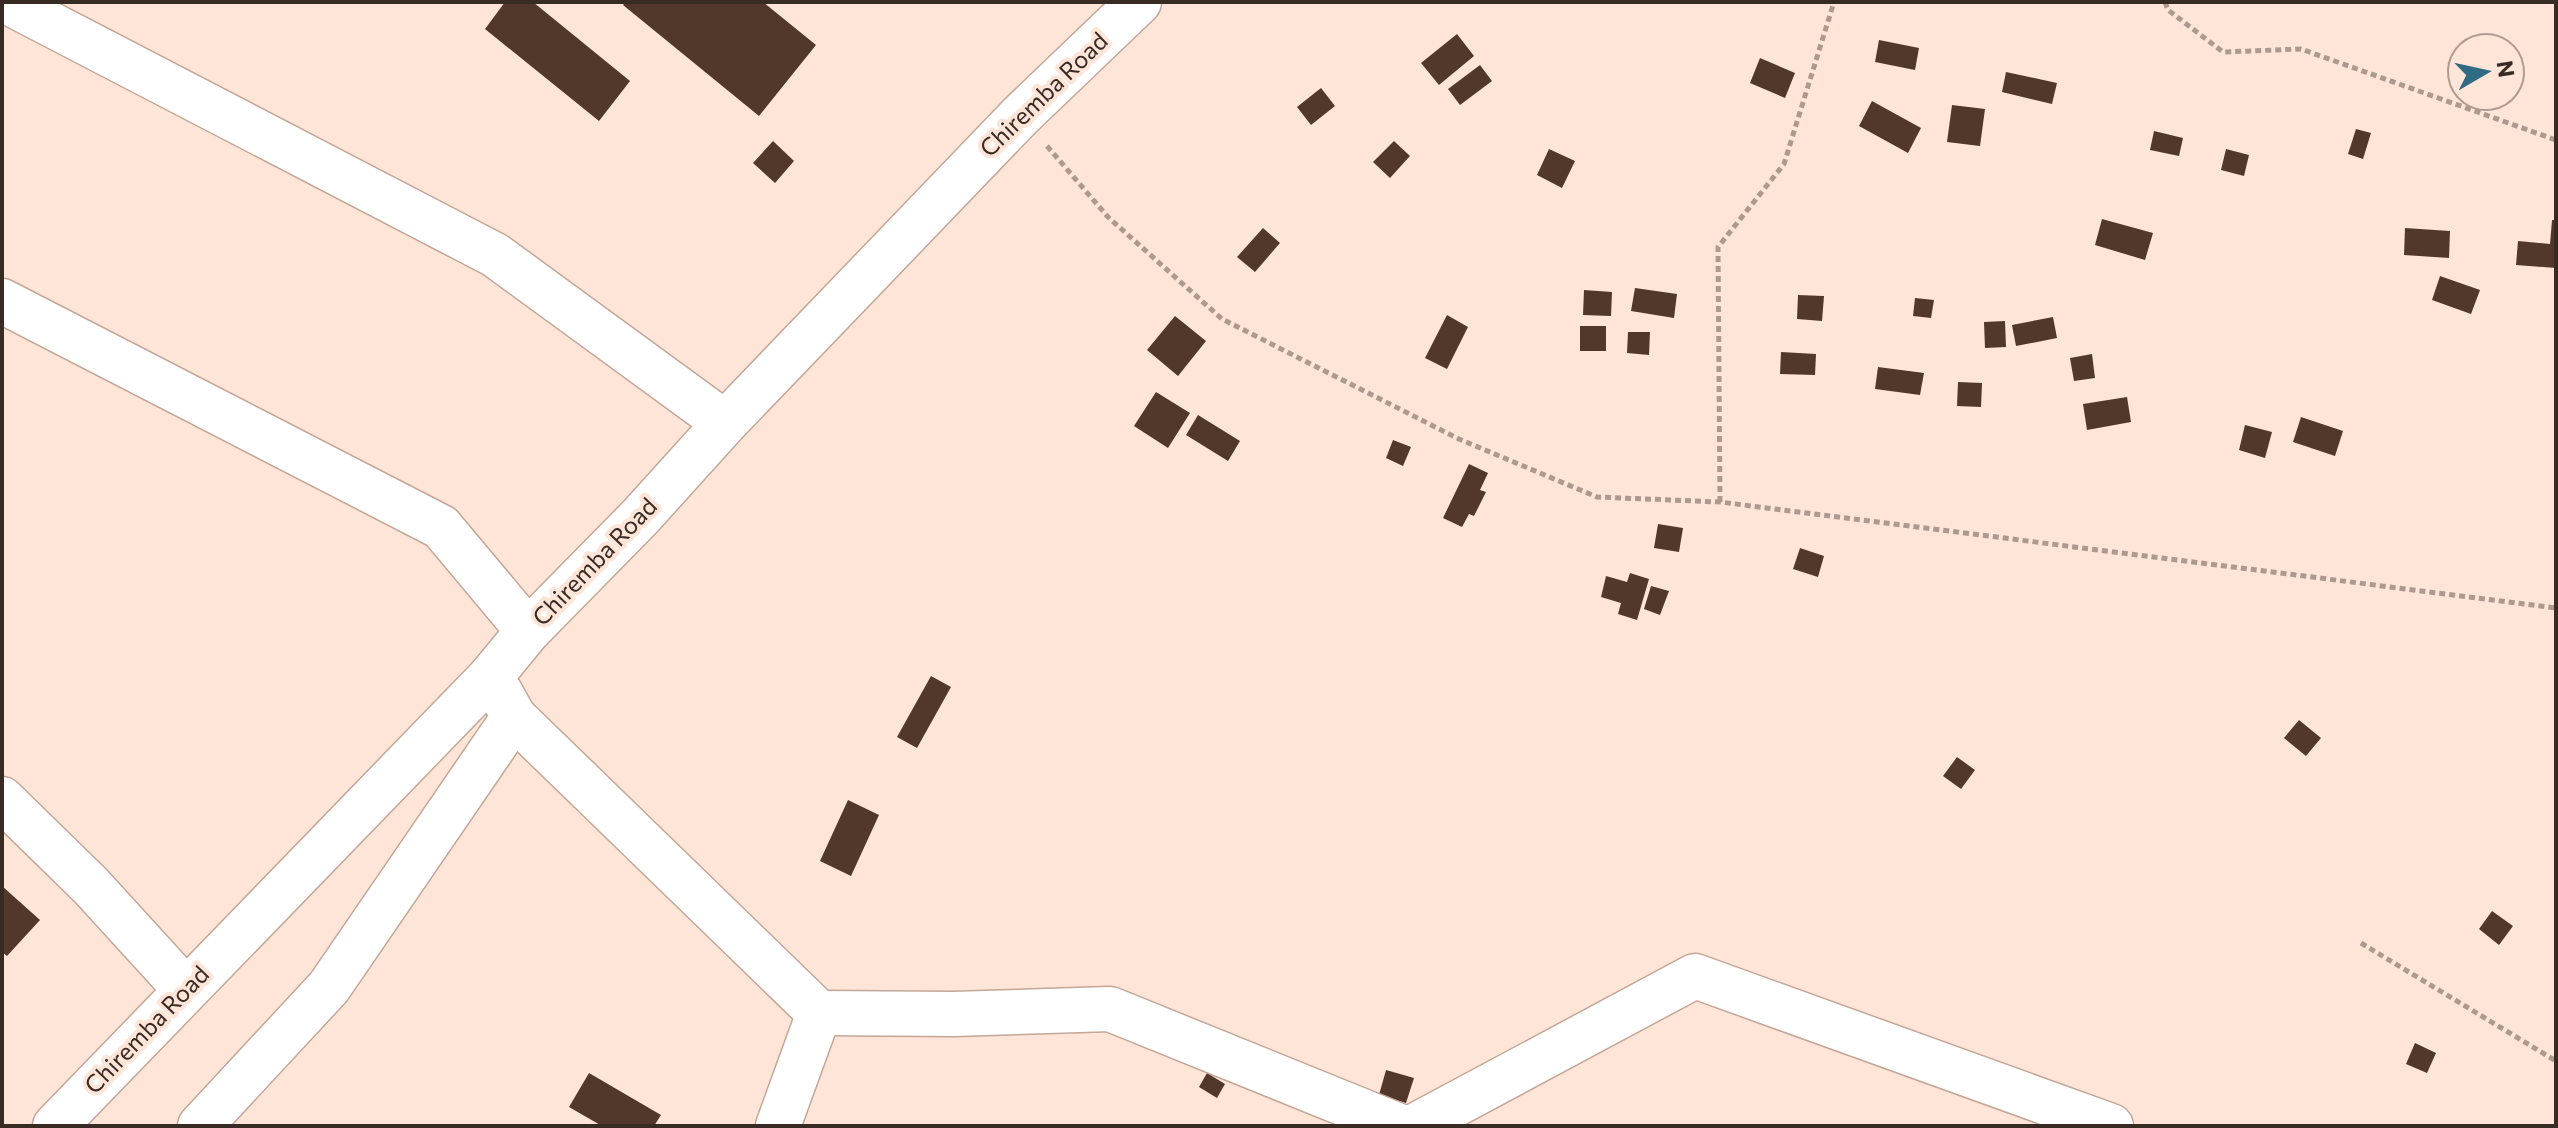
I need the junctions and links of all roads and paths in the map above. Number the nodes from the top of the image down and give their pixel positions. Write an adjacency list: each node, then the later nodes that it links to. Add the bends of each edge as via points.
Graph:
1 (8, 2): 8 (street, via 495,255)
2 (1139, 2): 5 (street, Chiremba Road)
3 (1834, 2): 9 (path, via 1784,164 1718,247)
4 (2165, 2): 6 (path, via 2168,10 2223,52 2301,49)
5 (1021, 115): 8 (street, Chiremba Road); 9 (path, via 1108,217 1222,319 1459,439 1597,497)
6 (2556, 140)
7 (2, 301): 11 (street, via 441,527)
8 (725, 423): 11 (street, Chiremba Road)
9 (1720, 502): 10 (path)
10 (2556, 608)
11 (528, 631): 12 (street, Chiremba Road)
12 (491, 676): 13 (street); 16 (street, Chiremba Road)
13 (514, 717): 17 (street); 20 (street, via 329,987)
14 (2, 799): 16 (street)
15 (2361, 943): 18 (path)
16 (185, 989): 19 (street, Chiremba Road)
17 (819, 1013): 21 (street); 22 (street, via 1110,1009)
18 (2556, 1061)
19 (55, 1126)
20 (200, 1126)
21 (778, 1126)
22 (1399, 1126)
23 (1415, 1126): 24 (street, via 1695,976)
24 (2111, 1126)

